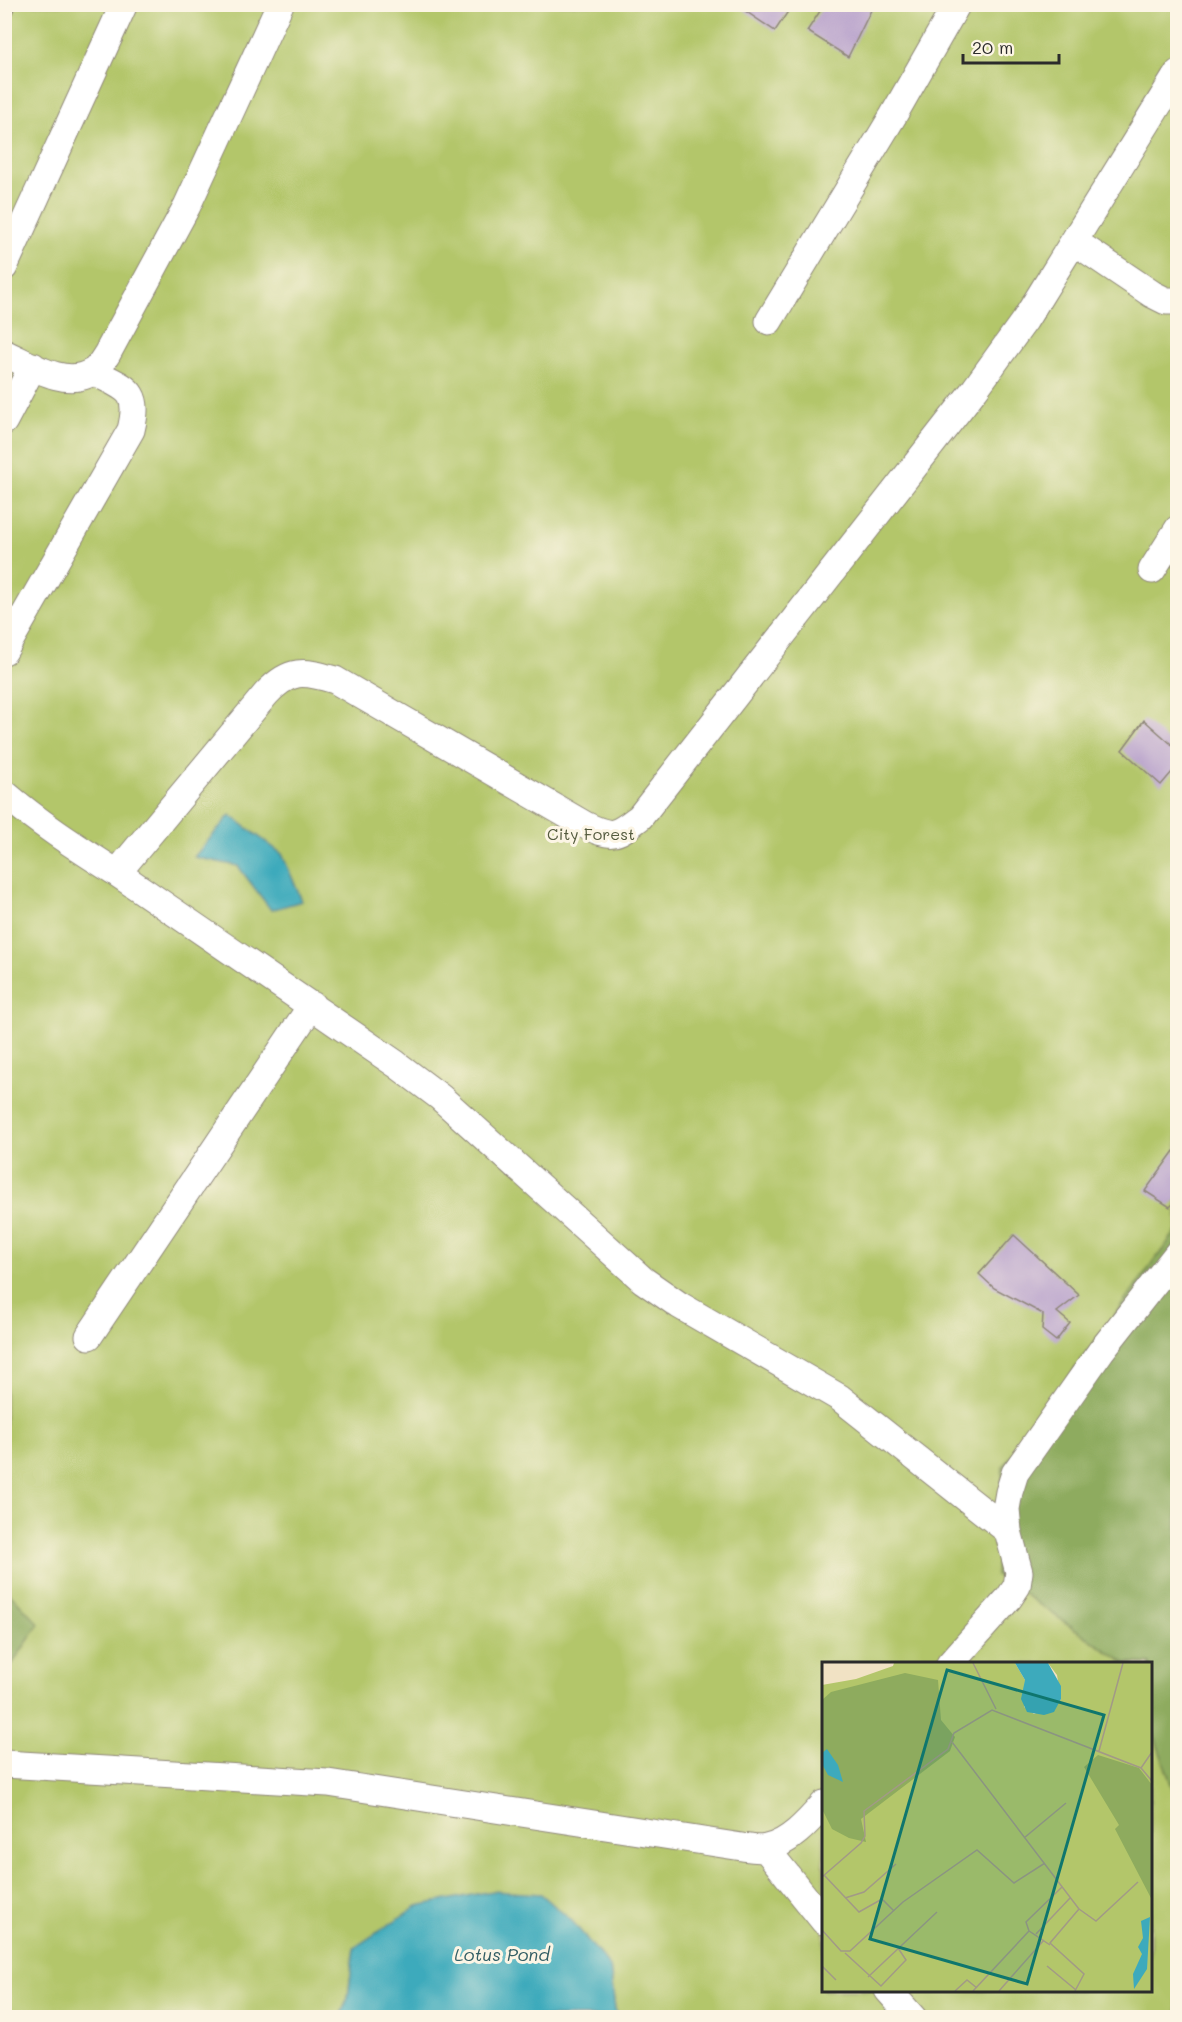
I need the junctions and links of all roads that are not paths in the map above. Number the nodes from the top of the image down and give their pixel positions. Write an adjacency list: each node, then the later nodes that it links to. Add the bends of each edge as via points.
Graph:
1 (124, 4): 6 (street)
2 (280, 4): 11 (street, via 187,206)
3 (957, 4): 8 (street)
4 (1178, 73): 5 (street)
5 (1075, 242): 7 (street, via 1152,294); 17 (street, via 975,389 640,817 619,833 603,834 585,825 335,680 312,674 292,675 278,681 266,694)
6 (4, 267)
7 (1174, 303)
8 (769, 321)
9 (4, 353): 10 (street)
10 (33, 366): 11 (street, via 59,377 77,378); 12 (street)
11 (94, 372): 15 (street, via 125,389 134,399 131,430)
12 (4, 421)
13 (1178, 529): 14 (street)
14 (1152, 570)
15 (4, 651)
16 (4, 793): 17 (street, via 27,813)
17 (117, 873): 18 (street)
18 (312, 1005): 20 (street); 21 (street, via 440,1097 643,1280 840,1398)
19 (1178, 1254): 21 (street, via 1101,1351 1015,1473 1006,1509)
20 (89, 1335)
21 (1008, 1531): 22 (street, via 1019,1572 1017,1586)
22 (952, 1662)
23 (4, 1764): 25 (street, via 328,1784)
24 (822, 1806): 25 (street, via 787,1839)
25 (766, 1849): 26 (street)
26 (822, 1919)
27 (890, 1992): 28 (street)
28 (913, 2018)

